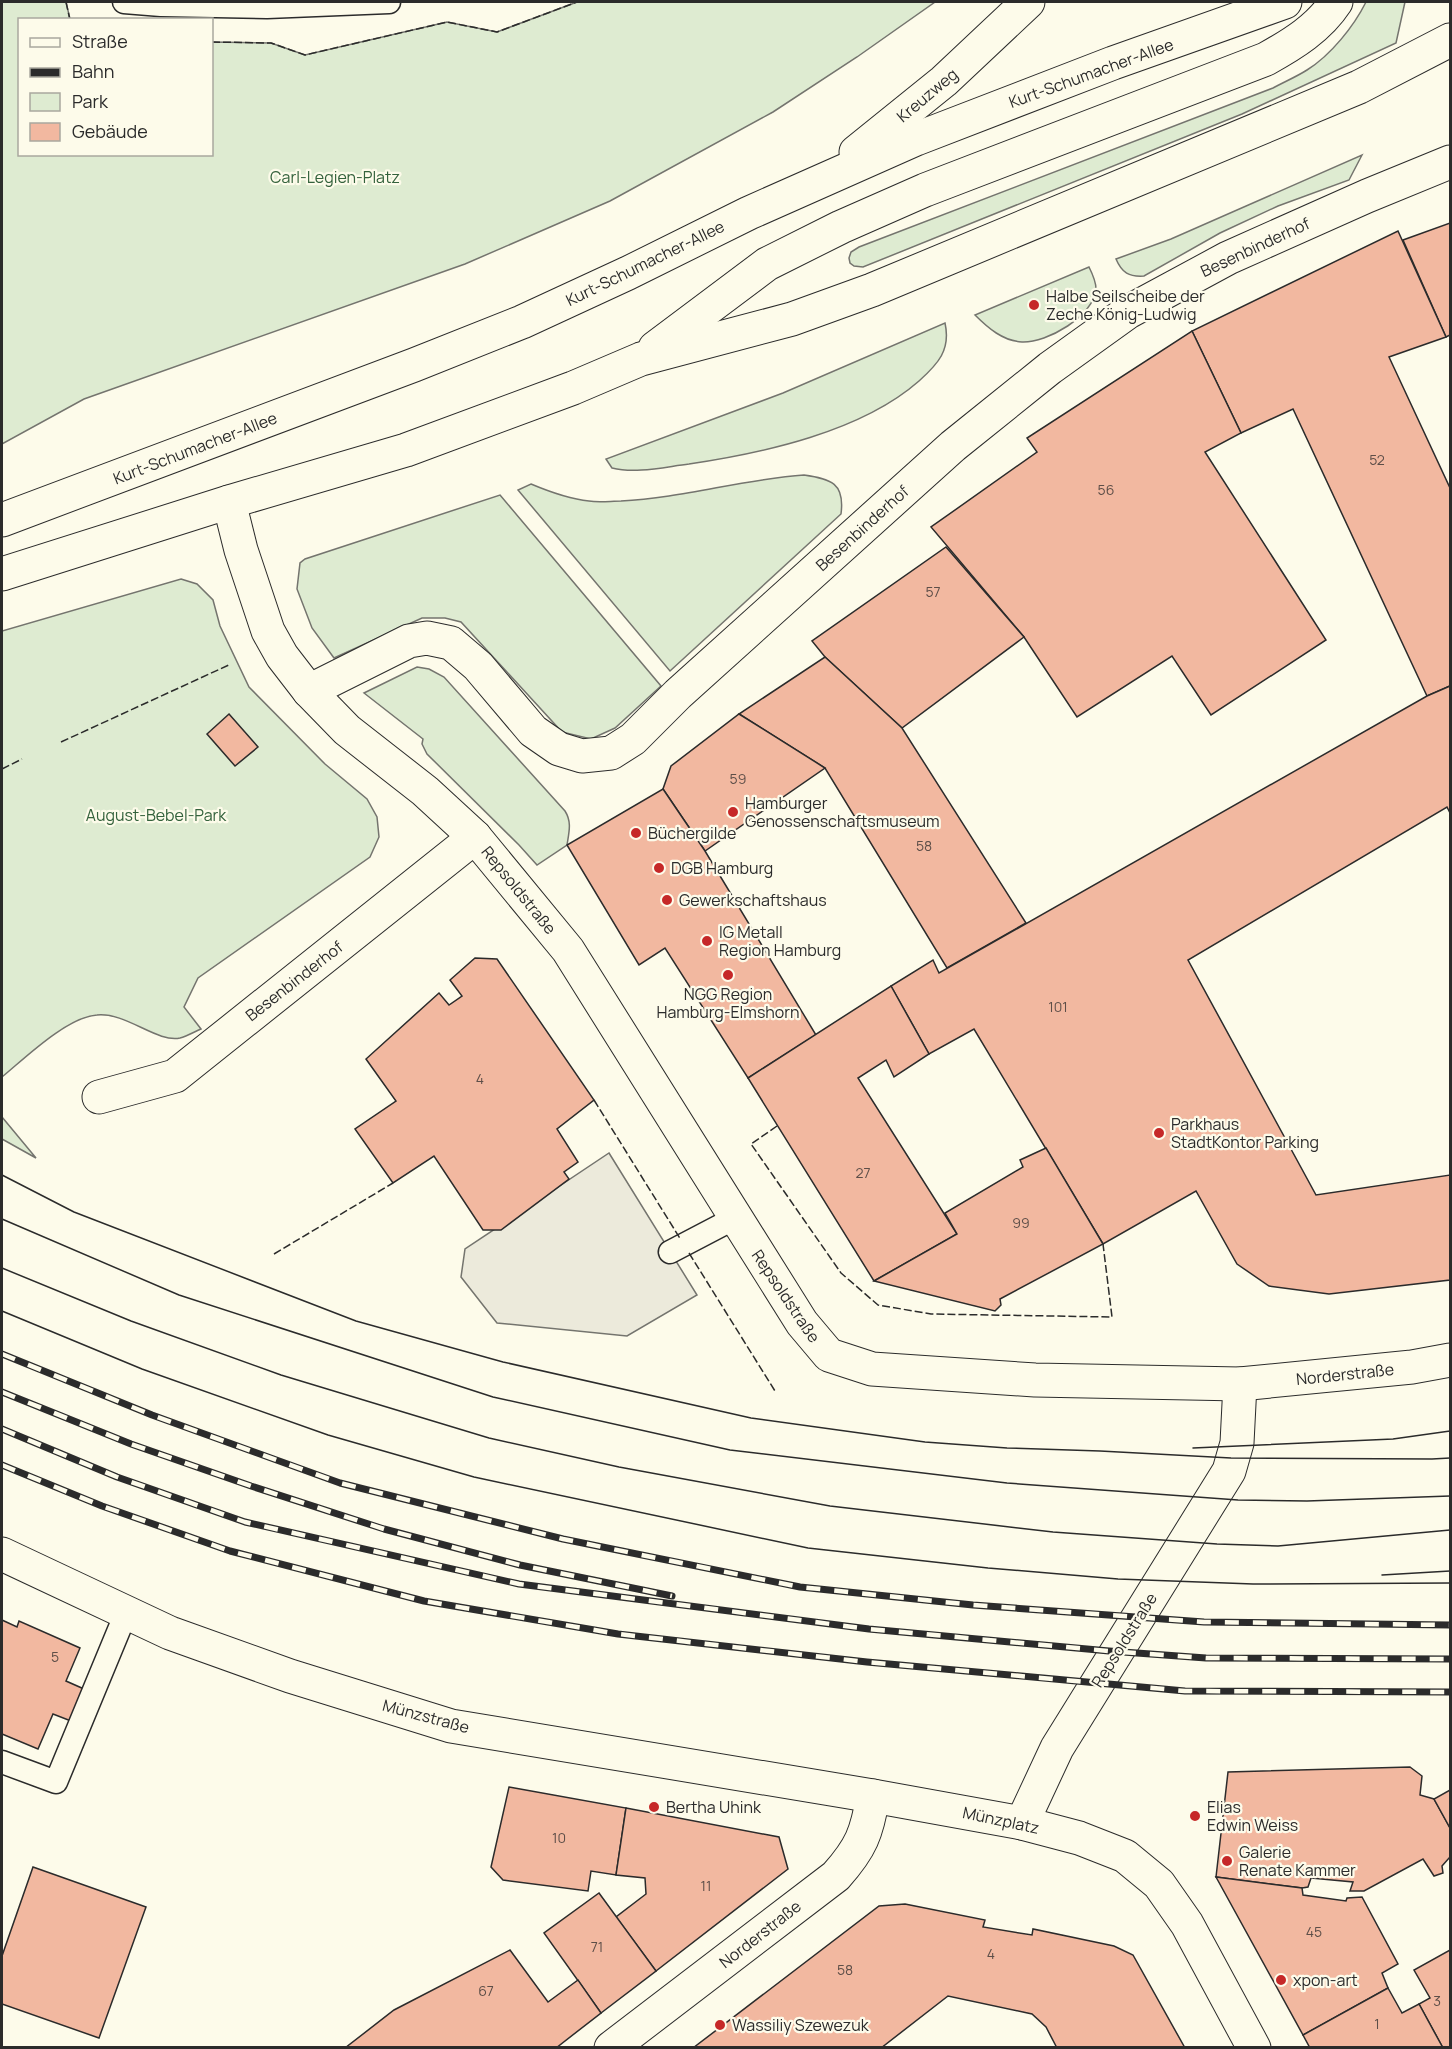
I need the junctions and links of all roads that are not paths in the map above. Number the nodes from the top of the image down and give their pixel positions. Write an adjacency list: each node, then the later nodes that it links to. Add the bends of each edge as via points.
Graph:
1 (124, 2): 2 (lane, via 267,7)
2 (389, 2)
3 (1028, 2): 8 (street, Kreuzweg, via 944,81)
4 (1285, 2): 8 (street, Kurt-Schumacher-Allee, via 1113,63)
5 (1336, 2): 9 (street, via 1311,30 1266,59 925,190 767,264)
6 (1450, 40): 9 (street, via 1359,87 872,290 792,319)
7 (1450, 162): 13 (street, Besenbinderhof, via 1228,258 1128,312 953,446 678,694 633,740 611,753 582,756 559,749 533,731 478,666 452,643 427,638 409,641)
8 (819, 181): 11 (street, Kurt-Schumacher-Allee, via 522,322)
9 (641, 359): 10 (street, via 406,450)
10 (229, 502): 12 (street); 13 (street, Repsoldstraße, via 268,631)
11 (2, 520)
12 (2, 574)
13 (309, 692): 14 (street, Repsoldstraße, via 347,730 425,791)
14 (475, 837): 15 (street, Besenbinderhof, via 175,1076); 16 (street, Repsoldstraße, via 568,950)
15 (99, 1097)
16 (735, 1218): 17 (lane); 19 (street, Repsoldstraße, via 802,1323 829,1355 872,1370 1035,1380)
17 (670, 1252)
18 (1450, 1360): 19 (street, Norderstraße)
19 (1240, 1384): 24 (street, Repsoldstraße, via 1237,1443 1229,1471 1057,1748)
20 (2, 1554): 21 (street, Münzstraße)
21 (126, 1613): 22 (lane, via 56,1782); 23 (street, Münzstraße, via 290,1676 451,1726)
22 (2, 1762)
23 (873, 1796): 24 (street, Münzplatz); 25 (street, Norderstraße, via 861,1844 836,1876)
24 (1022, 1823): 26 (street, Münzplatz, via 1079,1838 1125,1856 1159,1884 1187,1924)
25 (612, 2048)
26 (1254, 2048)

